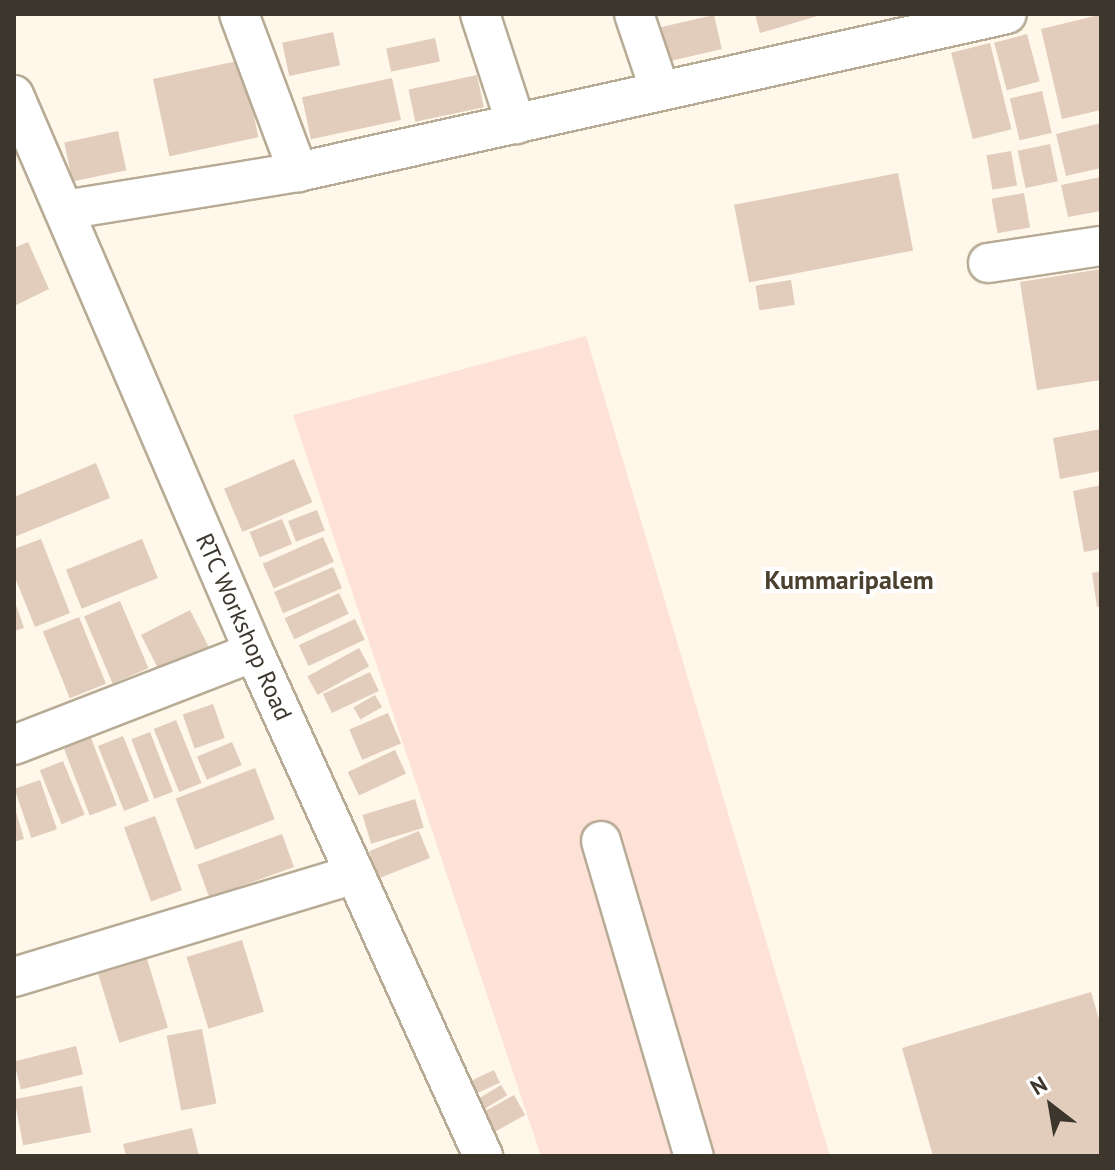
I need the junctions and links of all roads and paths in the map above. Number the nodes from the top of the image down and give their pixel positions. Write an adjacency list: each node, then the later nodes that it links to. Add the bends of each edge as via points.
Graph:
1 (239, 14): 9 (street)
2 (480, 14): 8 (street)
3 (634, 14): 6 (street)
4 (1007, 14): 5 (street)
5 (870, 29): 6 (street)
6 (659, 88): 8 (street)
7 (14, 95): 10 (street, RTC Workshop Road)
8 (516, 124): 9 (street)
9 (298, 172): 10 (street)
10 (64, 210): 13 (street, RTC Workshop Road)
11 (1101, 246): 12 (street)
12 (988, 263)
13 (254, 652): 14 (street); 16 (street, RTC Workshop Road)
14 (14, 745)
15 (601, 841): 19 (street)
16 (355, 874): 17 (street); 18 (street, RTC Workshop Road)
17 (14, 977)
18 (483, 1156)
19 (694, 1156)

